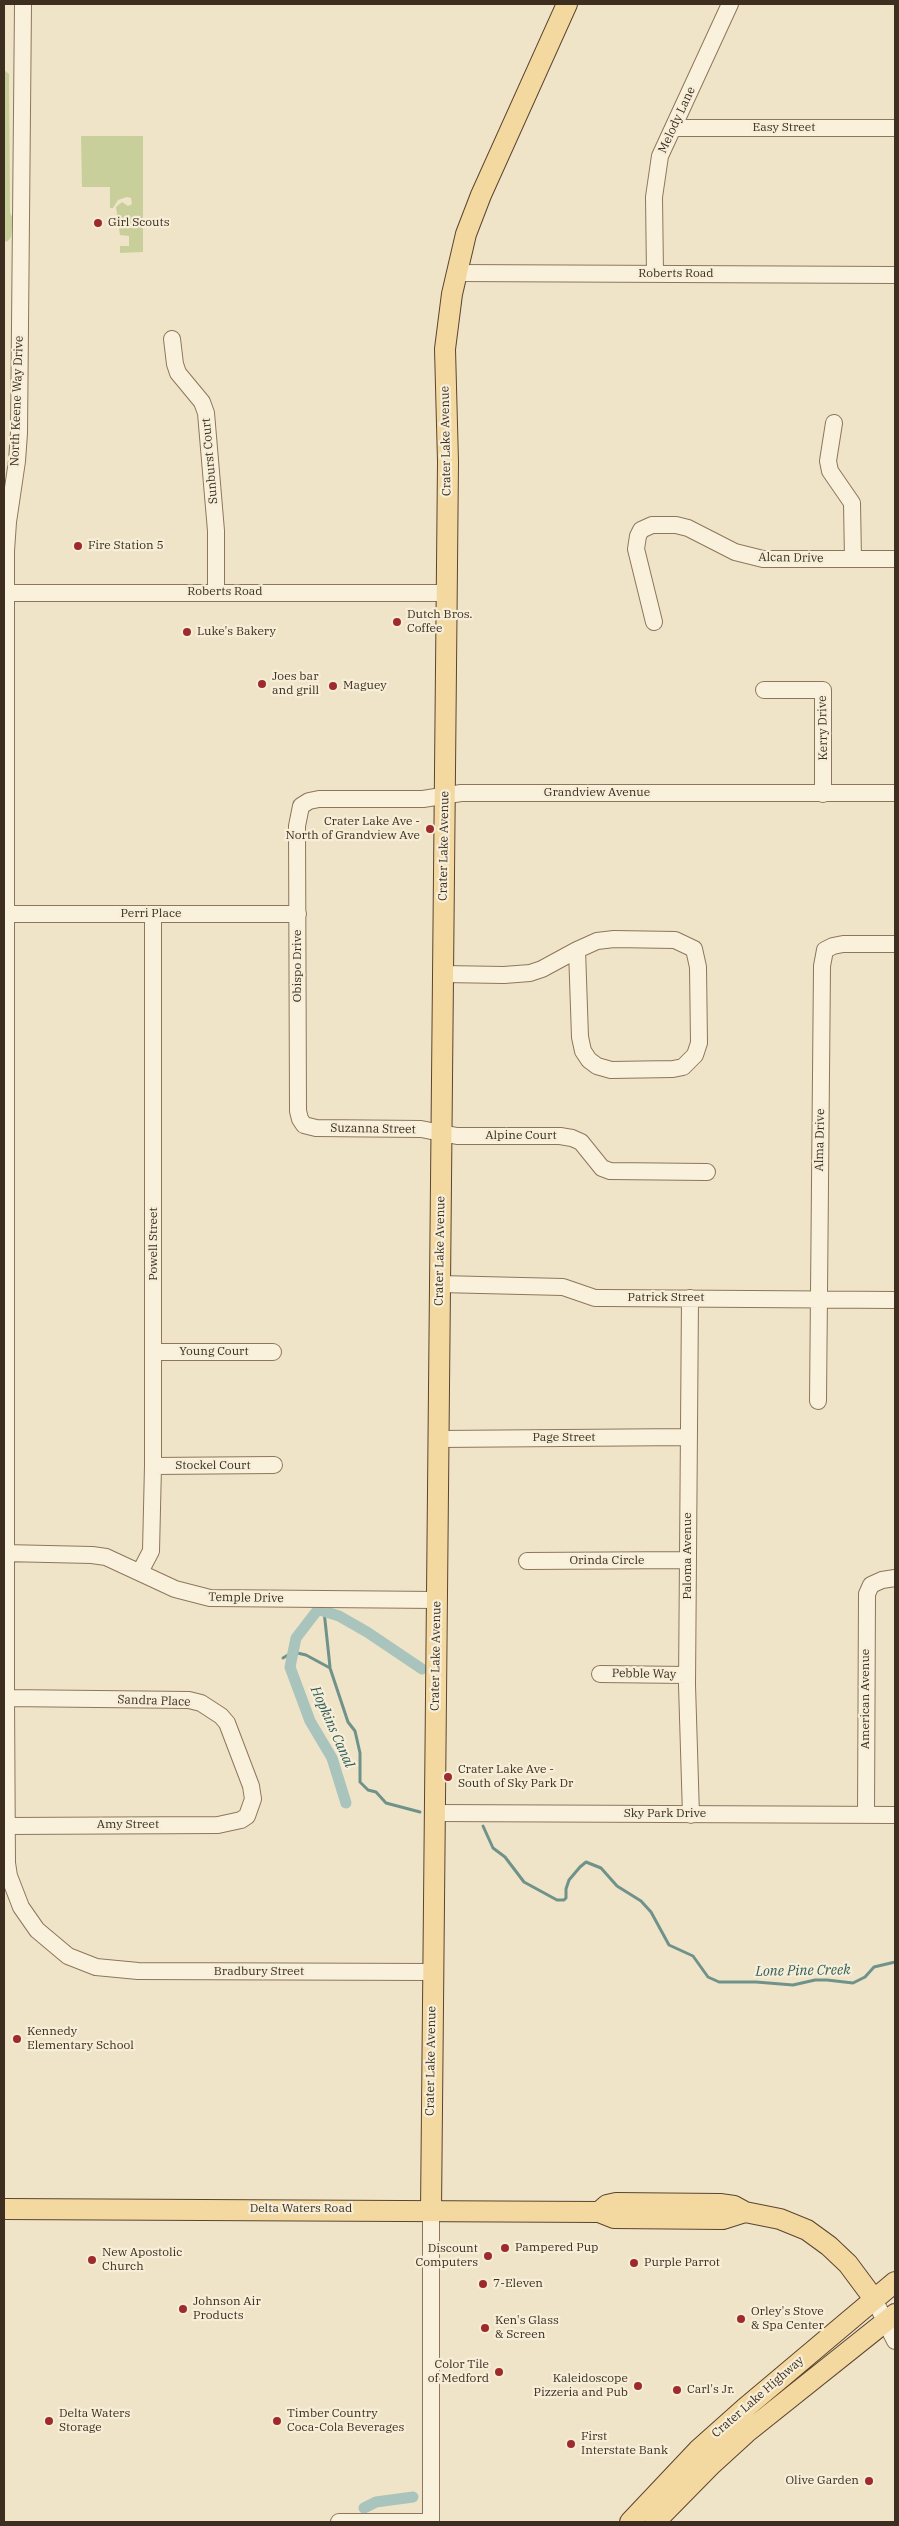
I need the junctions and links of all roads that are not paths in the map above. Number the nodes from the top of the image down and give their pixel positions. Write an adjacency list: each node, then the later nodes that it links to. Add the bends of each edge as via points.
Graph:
1 (23, 4): 9 (street, North Keene Way Drive)
2 (730, 4): 4 (street, Melody Lane)
3 (563, 8): 6 (main road, Crater Lake Avenue, via 481,195)
4 (674, 128): 5 (street, Easy Street); 7 (street, Melody Lane, via 660,156 656,176)
5 (895, 128)
6 (456, 273): 7 (street, Roberts Road); 17 (main road, Crater Lake Avenue, via 444,362 448,445)
7 (655, 274): 8 (street, Roberts Road)
8 (895, 275)
9 (12, 334): 12 (street, North Keene Way Drive, via 19,433)
10 (172, 339): 15 (street, Sunburst Court, via 178,373 202,402 206,413 216,531)
11 (834, 423): 13 (street, via 828,461 830,471 852,502)
12 (10, 471): 16 (street, North Keene Way Drive)
13 (853, 558): 14 (street, Alcan Drive); 18 (street, Alcan Drive, via 763,558 735,552 688,528 663,524 646,526 638,536 636,549)
14 (895, 559)
15 (216, 592): 16 (street, Roberts Road); 17 (street, Roberts Road)
16 (5, 593): 20 (street, North Keene Way Drive)
17 (446, 593): 23 (main road, Crater Lake Avenue)
18 (654, 622)
19 (764, 690): 22 (street, Kerry Drive, via 823,690)
20 (5, 722): 25 (street, North Keene Way Drive)
21 (895, 793): 22 (street, Grandview Avenue)
22 (823, 794): 23 (street, Grandview Avenue, via 461,793)
23 (444, 796): 24 (street, Grandview Avenue, via 319,799); 30 (main road, Crater Lake Avenue)
24 (301, 806): 27 (street, Obispo Drive)
25 (5, 914): 26 (street, Perri Place); 45 (street, North Keene Way Drive)
26 (153, 914): 27 (street, Perri Place); 38 (street, Powell Street)
27 (298, 914): 31 (street, Obispo Drive, via 298,1111)
28 (895, 944): 36 (street, Alma Drive, via 843,944 825,950 823,957)
29 (577, 950): 29 (street, via 597,941 614,939 675,940 694,948 698,967 699,1044 691,1062 673,1069 611,1070 589,1060 580,1037); 30 (street, via 530,972)
30 (443, 974): 32 (main road, Crater Lake Avenue)
31 (304, 1125): 32 (street, Suzanna Street, via 316,1128 421,1129)
32 (441, 1133): 33 (street, Alpine Court, via 457,1136 560,1136 581,1142 602,1168 610,1171); 34 (main road, Crater Lake Avenue)
33 (707, 1172)
34 (440, 1284): 35 (street, Patrick Street, via 563,1287 595,1298); 42 (main road, Crater Lake Avenue)
35 (690, 1298): 36 (street, Patrick Street); 41 (street, Paloma Avenue)
36 (818, 1300): 37 (street, Patrick Street); 40 (street, Alma Drive)
37 (895, 1300)
38 (154, 1352): 39 (street, Young Court); 44 (street, Powell Street)
39 (273, 1352)
40 (818, 1401)
41 (689, 1437): 42 (street, Page Street); 46 (street, Paloma Avenue)
42 (438, 1439): 50 (main road, Crater Lake Avenue)
43 (274, 1465): 44 (street, Stockel Court)
44 (153, 1466): 48 (street, Powell Street, via 151,1551)
45 (5, 1553): 48 (street, Temple Drive, via 92,1554); 53 (street, North Keene Way Drive)
46 (687, 1560): 47 (street, Orinda Circle); 52 (street, Paloma Avenue)
47 (527, 1561)
48 (140, 1572): 50 (street, Temple Drive, via 175,1589 210,1598)
49 (895, 1578): 57 (street, American Avenue, via 871,1585 867,1594)
50 (437, 1600): 54 (main road, Crater Lake Avenue)
51 (600, 1674): 52 (street, Pebble Way)
52 (687, 1675): 55 (street, Paloma Avenue)
53 (6, 1698): 58 (street, Sandra Place, via 189,1700 201,1703 227,1722 251,1786 252,1799); 59 (street, North Keene Way Drive)
54 (435, 1813): 55 (street, Sky Park Drive); 61 (main road, Crater Lake Avenue)
55 (691, 1814): 57 (street, Sky Park Drive)
56 (895, 1814): 57 (street, Sky Park Drive)
57 (866, 1815)
58 (247, 1816): 59 (street, Amy Street, via 218,1824)
59 (6, 1826): 60 (street, North Keene Way Drive, via 8,1870 21,1907 46,1938 68,1956)
60 (86, 1964): 61 (street, Bradbury Street, via 138,1972)
61 (433, 1972): 63 (main road, Crater Lake Avenue)
62 (4, 2209): 63 (main road, Delta Waters Road)
63 (431, 2210): 65 (main road, Delta Waters Road, via 599,2212 616,2203 734,2206 807,2230 848,2264); 69 (street, Crater Lake Avenue)
64 (895, 2282): 65 (main road, Crater Lake Highway)
65 (874, 2299): 66 (street, Delta Waters Road); 70 (main road, Crater Lake Highway, via 698,2450)
66 (892, 2317): 67 (street, Delta Waters Road); 71 (main road, Crater Lake Highway, via 739,2439)
67 (895, 2341)
68 (338, 2522): 69 (street)
69 (431, 2522)
70 (630, 2522)
71 (655, 2522)

